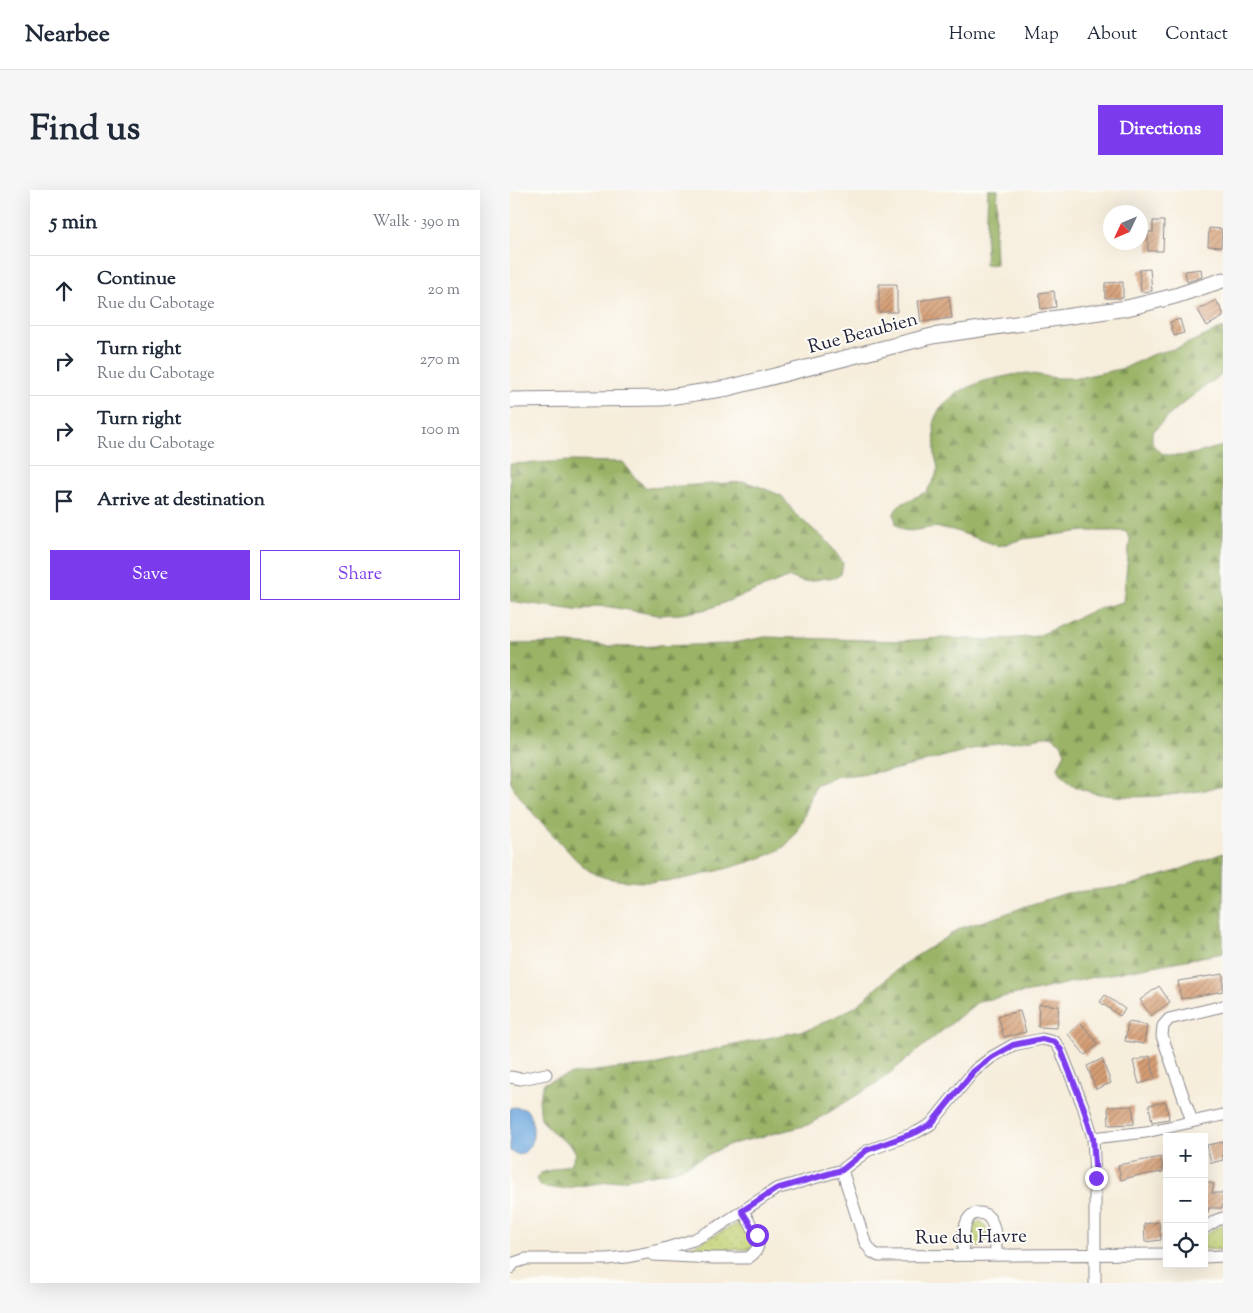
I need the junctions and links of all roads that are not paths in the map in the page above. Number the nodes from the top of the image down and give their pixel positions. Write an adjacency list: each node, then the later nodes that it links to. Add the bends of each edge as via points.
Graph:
1 (1223, 280): 2 (main road, Rue Beaubien, via 1127,308 932,336 728,388 662,398)
2 (510, 400)
3 (1223, 1006): 7 (street, via 1169,1019 1163,1026 1162,1036)
4 (546, 1074): 5 (street, via 521,1080)
5 (510, 1077)
6 (1223, 1115): 7 (street)
7 (1192, 1121): 8 (street, via 1146,1132)
8 (1093, 1138): 9 (street, via 1061,1050 1055,1042 1042,1039 1013,1045 992,1057 974,1071 931,1124 909,1136 867,1150); 17 (street)
9 (842, 1170): 10 (street, via 776,1189); 15 (street, Rue du Havre, via 865,1242 872,1252 889,1257)
10 (742, 1211): 14 (street, via 693,1240); 14 (street, via 760,1242 758,1249 748,1258)
11 (1223, 1218): 12 (street)
12 (1208, 1226)
13 (1163, 1253): 17 (street, Rue du Havre)
14 (642, 1254): 20 (street, via 606,1259 526,1259)
15 (963, 1255): 16 (street, Rue du Havre); 16 (street, via 966,1223 976,1213 985,1214 995,1230)
16 (996, 1255): 17 (street, Rue du Havre)
17 (1095, 1255): 21 (street)
18 (1223, 1256): 19 (street)
19 (1208, 1257)
20 (510, 1268)
21 (1095, 1283)

